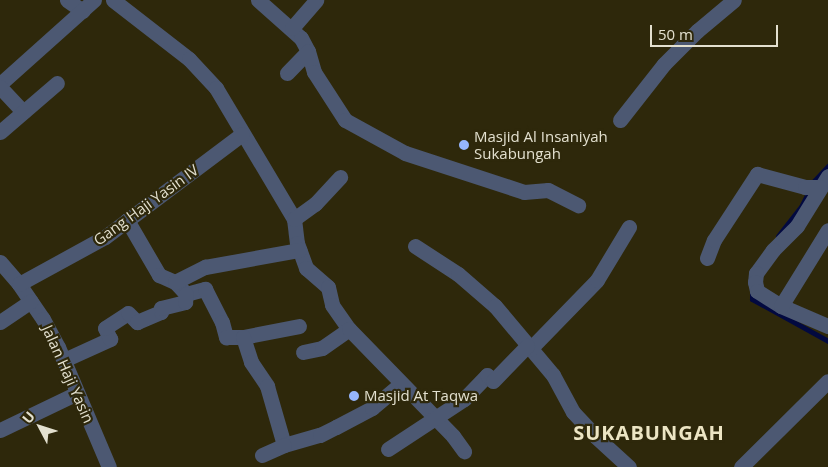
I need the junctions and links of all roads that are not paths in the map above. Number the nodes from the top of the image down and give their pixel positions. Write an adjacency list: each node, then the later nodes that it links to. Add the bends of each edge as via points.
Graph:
1 (67, 0): 7 (street)
2 (94, 0): 7 (street)
3 (113, 0): 16 (street, via 189,59 216,88)
4 (258, 0): 8 (street)
5 (316, 0): 8 (street)
6 (734, 0): 14 (street, via 697,30 664,64)
7 (83, 10): 12 (street)
8 (292, 28): 9 (street)
9 (308, 51): 10 (street); 19 (street, via 314,72 345,120 405,153 524,192 548,190)
10 (287, 73)
11 (58, 83): 13 (street)
12 (0, 86): 13 (street)
13 (23, 112): 15 (street)
14 (620, 120)
15 (0, 132)
16 (242, 134): 20 (street); 21 (street, Gang Haji Yasin IV)
17 (340, 177): 20 (street, via 315,204)
18 (821, 179): 26 (street, via 757,174 714,240); 32 (street, via 816,197 797,226 773,250 756,274 757,291)
19 (578, 205)
20 (294, 219): 25 (street)
21 (127, 220): 28 (street, via 159,275); 29 (street, Gang Haji Yasin IV, via 105,237)
22 (629, 227): 38 (street, via 597,280)
23 (828, 230): 32 (street)
24 (415, 246): 38 (street, via 458,274 495,306)
25 (299, 250): 28 (street, via 205,267); 36 (street, via 310,273 328,287 332,305)
26 (707, 258)
27 (0, 262): 29 (street, Jalan Haji Yasin)
28 (174, 282): 30 (street)
29 (19, 284): 31 (street, Jalan Haji Yasin)
30 (186, 294): 37 (street, via 205,290 226,337); 40 (street, via 185,302 161,308 161,312 137,322 128,313 105,328 110,339)
31 (31, 301): 33 (street); 40 (street, Jalan Haji Yasin, via 44,319)
32 (781, 306): 35 (street)
33 (0, 322)
34 (299, 326): 37 (street)
35 (828, 326)
36 (349, 329): 39 (street, via 322,348); 42 (street)
37 (243, 337): 46 (street, via 251,362 267,386)
38 (529, 348): 44 (street, via 493,381 487,375 464,399); 51 (street, via 554,375 573,412)
39 (303, 352)
40 (64, 360): 43 (street, Jalan Haji Yasin)
41 (828, 381): 52 (street)
42 (401, 384): 44 (street); 46 (street, via 358,416 320,435)
43 (77, 393): 45 (street); 50 (street, Jalan Haji Yasin)
44 (434, 419): 47 (street); 48 (street)
45 (0, 430)
46 (284, 446): 49 (street)
47 (388, 450)
48 (464, 451)
49 (262, 455)
50 (109, 467)
51 (629, 467)
52 (741, 467)

